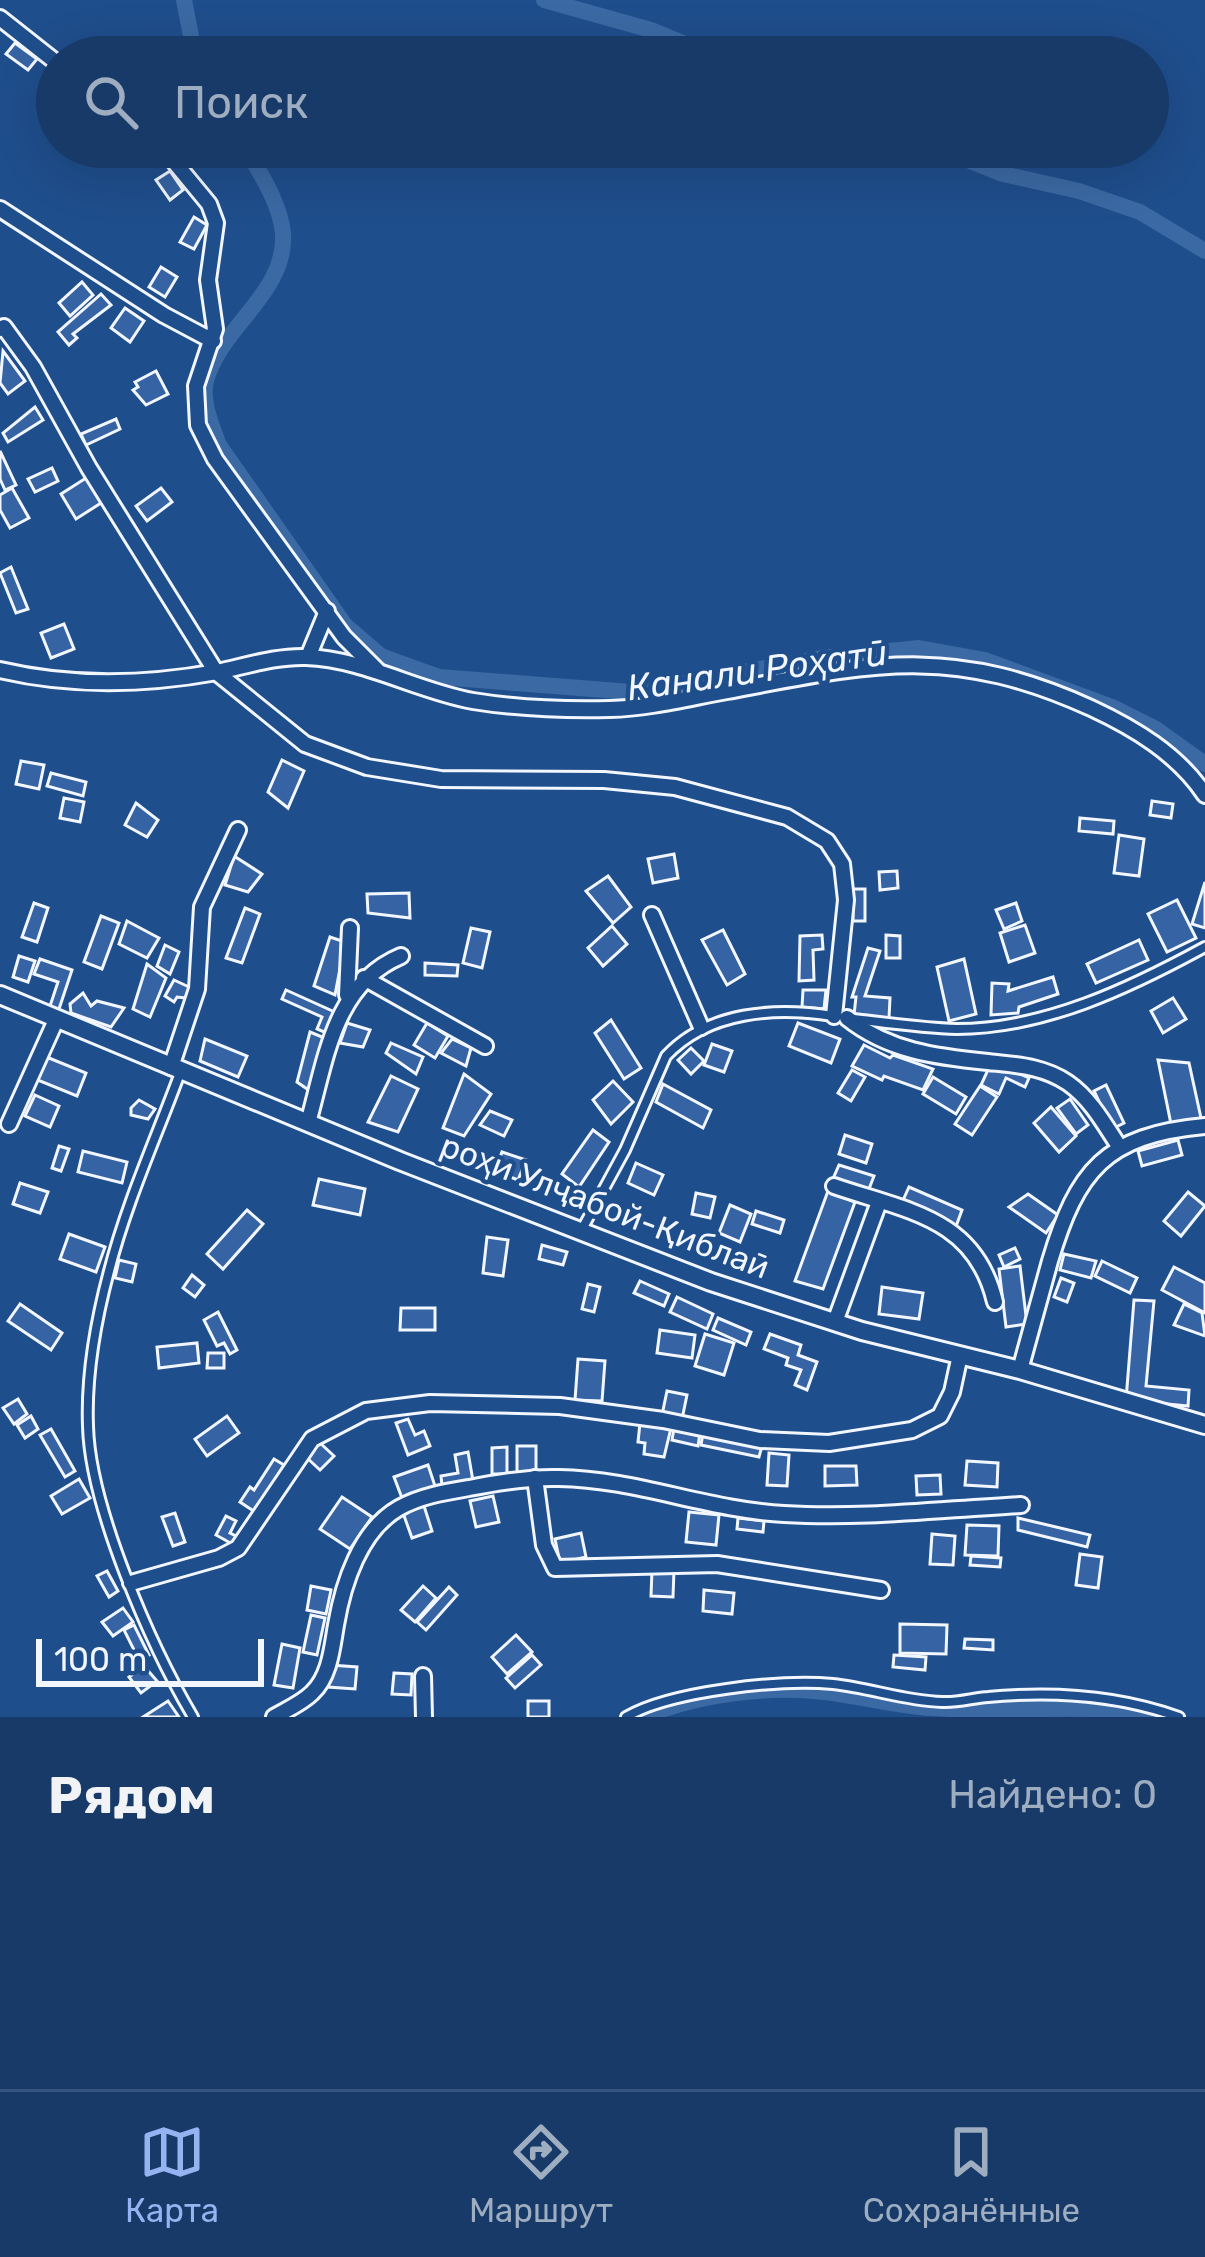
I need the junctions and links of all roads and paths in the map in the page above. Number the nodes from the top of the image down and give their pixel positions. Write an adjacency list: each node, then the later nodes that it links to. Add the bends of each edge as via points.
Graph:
1 (0, 18): 2 (street)
2 (36, 46)
3 (178, 168): 6 (street, via 214,214)
4 (0, 209): 6 (street)
5 (1, 325): 10 (street)
6 (213, 341): 7 (street, via 196,386 198,425)
7 (327, 611): 8 (street); 11 (street)
8 (308, 657): 10 (street); 11 (street)
9 (0, 670): 10 (street, via 120,683)
10 (217, 672): 21 (street, via 305,744 367,767 441,779 675,787 814,830 836,850 844,877)
11 (381, 674): 12 (street, via 473,700 604,709 867,665 950,664 1123,723)
12 (1205, 795)
13 (238, 830): 25 (street, via 202,908 197,989)
14 (652, 915): 23 (street)
15 (350, 928): 20 (street)
16 (1205, 947): 21 (lane, via 1030,1021 960,1029)
17 (401, 956): 18 (street)
18 (364, 978): 20 (street); 24 (street)
19 (0, 995): 22 (street, роҳи Улҷабой-Қиблаӣ)
20 (347, 1000): 26 (street)
21 (841, 1017): 23 (lane, via 764,1012); 29 (street, via 916,1052 1035,1067 1063,1079)
22 (56, 1020): 25 (street, роҳи Улҷабой-Қиблаӣ); 27 (street)
23 (701, 1028): 32 (lane, via 665,1056)
24 (485, 1046)
25 (176, 1069): 26 (street, роҳи Улҷабой-Қиблаӣ); 40 (lane, via 109,1270 88,1392 98,1493)
26 (308, 1123): 32 (street, роҳи Улҷабой-Қиблаӣ)
27 (9, 1124)
28 (1205, 1126): 29 (street)
29 (1120, 1148): 36 (street, via 1082,1179 1069,1204)
30 (834, 1186): 31 (street)
31 (879, 1202): 33 (street, via 960,1235 982,1263); 34 (street)
32 (581, 1232): 34 (street, роҳи Улҷабой-Қиблаӣ)
33 (995, 1302)
34 (835, 1322): 35 (street, роҳи Улҷабой-Қиблаӣ)
35 (960, 1355): 36 (street, роҳи Улҷабой-Қиблаӣ); 40 (street, via 940,1415 912,1430 830,1443 775,1442 560,1406 430,1403 366,1411 312,1439 238,1548)
36 (1020, 1370): 37 (street, роҳи Улҷабой-Қиблаӣ)
37 (1205, 1425)
38 (536, 1478): 39 (street, via 787,1514); 41 (street, via 544,1545 555,1568 717,1564); 44 (street, via 430,1496 383,1520 348,1576 322,1680)
39 (1021, 1505)
40 (131, 1583): 43 (lane)
41 (881, 1590)
42 (423, 1676): 45 (street)
43 (193, 1717)
44 (274, 1717)
45 (424, 1717)
46 (626, 1717): 47 (lane, via 681,1696 793,1682 931,1702 1104,1698)
47 (1179, 1717)

